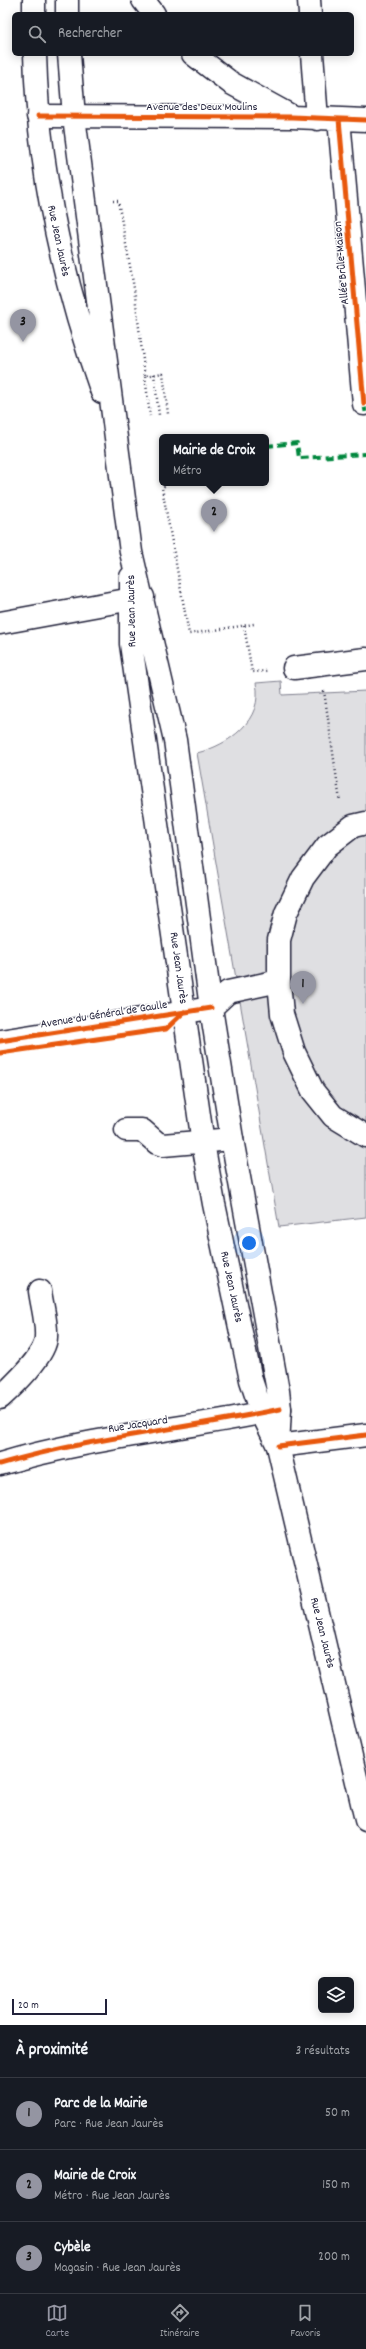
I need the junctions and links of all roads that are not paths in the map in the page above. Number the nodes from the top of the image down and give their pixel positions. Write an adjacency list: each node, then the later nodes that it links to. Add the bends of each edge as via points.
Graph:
1 (34, 0): 5 (main road)
2 (67, 0): 6 (main road)
3 (143, 0): 7 (main road)
4 (309, 0): 8 (main road)
5 (34, 12)
6 (67, 12)
7 (152, 12)
8 (310, 12)
9 (35, 56): 13 (main road, Rue Jean Jaurès)
10 (69, 56): 14 (main road, Rue Jean Jaurès)
11 (196, 56): 15 (main road, Avenue des Deux Moulins, via 231,83)
12 (312, 56): 16 (main road)
13 (38, 116): 14 (main road, Avenue des Deux Moulins); 20 (main road, Rue Jean Jaurès, via 50,202 66,280)
14 (74, 117): 15 (main road, Avenue des Deux Moulins); 20 (main road, Rue Jean Jaurès, via 101,310)
15 (292, 117): 16 (main road, Avenue des Deux Moulins)
16 (317, 119): 17 (main road, Avenue des Deux Moulins)
17 (340, 119): 18 (main road, Avenue des Deux Moulins); 19 (main road, Allée Brûle-Maison)
18 (366, 120)
19 (364, 404)
20 (113, 422): 21 (main road, Rue Jean Jaurès)
21 (137, 598): 22 (main road); 27 (main road, Rue Jean Jaurès, via 175,740); 28 (main road, Rue Jean Jaurès, via 131,644)
22 (0, 623)
23 (366, 659): 24 (main road)
24 (294, 668)
25 (366, 823): 26 (main road, via 352,826 327,846 303,878 286,913 279,940)
26 (279, 981): 27 (main road, via 228,992); 31 (main road, via 282,1014 294,1052 313,1091 333,1116)
27 (211, 1008): 28 (main road, Avenue du Général de Gaulle); 32 (main road, Rue Jean Jaurès)
28 (184, 1012): 29 (main road, Avenue du Général de Gaulle); 33 (main road, Rue Jean Jaurès)
29 (0, 1041)
30 (126, 1130): 33 (main road, via 142,1130 163,1145)
31 (366, 1136)
32 (232, 1139): 33 (main road); 36 (main road, Rue Jean Jaurès, via 276,1374)
33 (204, 1143): 36 (main road, Rue Jean Jaurès, via 214,1204 251,1380)
34 (40, 1291): 35 (main road, via 45,1345 36,1359)
35 (0, 1398)
36 (271, 1411): 38 (main road, Rue Jean Jaurès); 39 (main road, Rue Jacquard, via 37,1453)
37 (366, 1435): 38 (main road)
38 (278, 1446): 40 (main road, Rue Jean Jaurès)
39 (0, 1464)
40 (366, 1820)

